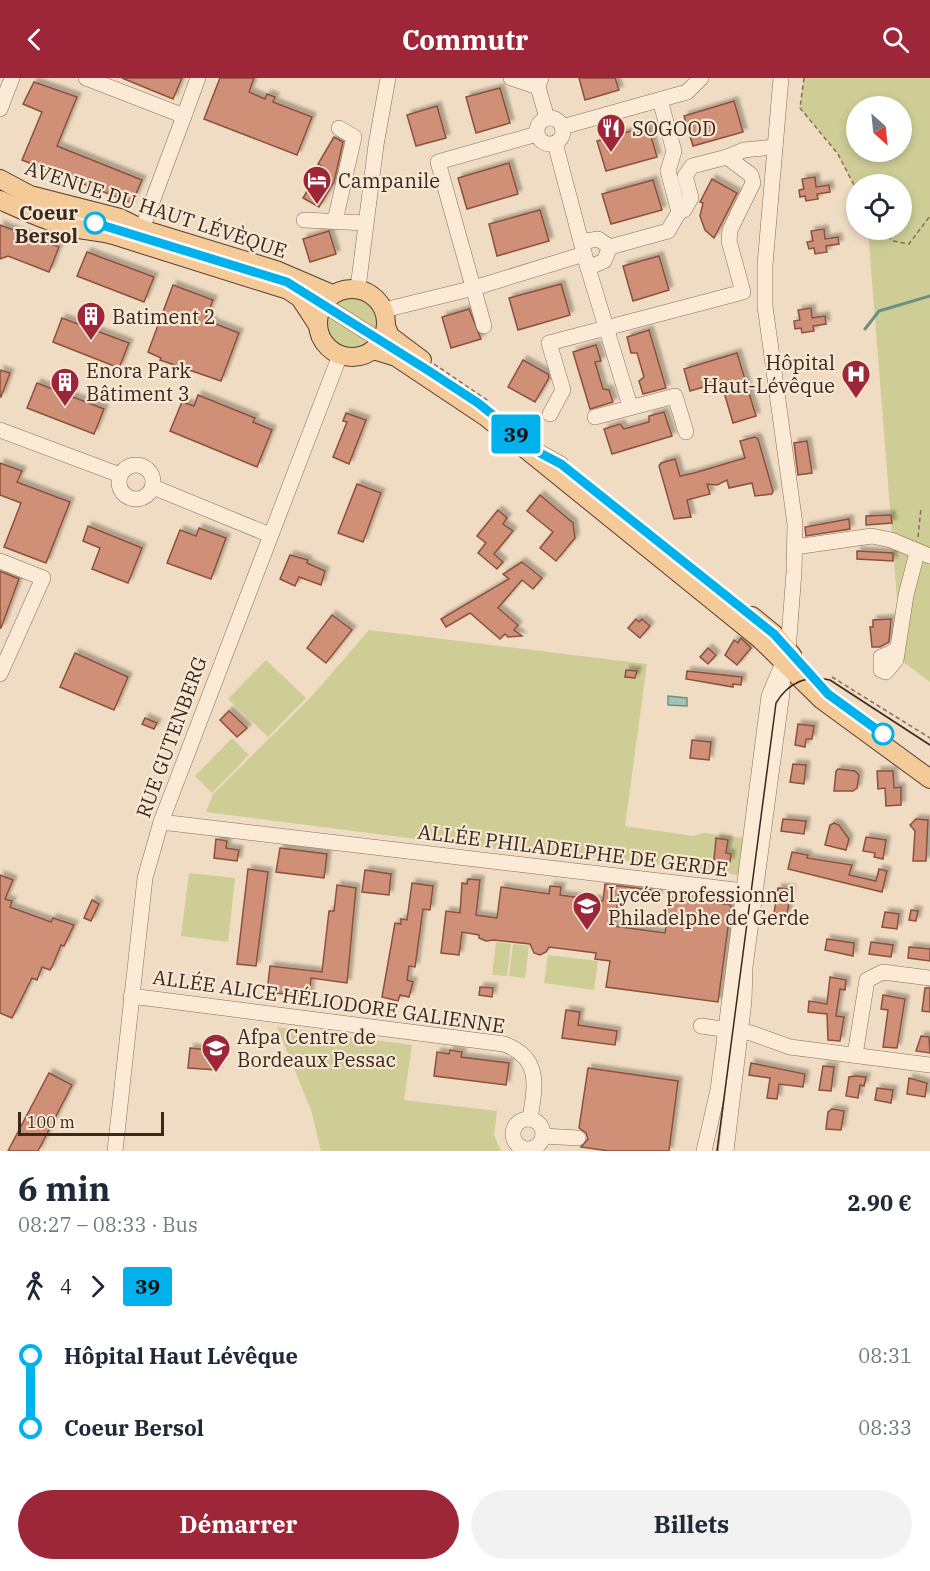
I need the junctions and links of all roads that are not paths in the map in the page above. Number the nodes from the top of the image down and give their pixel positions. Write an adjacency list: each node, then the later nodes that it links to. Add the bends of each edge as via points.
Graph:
1 (12, 78): 9 (street)
2 (86, 78): 12 (street)
3 (198, 78): 12 (street)
4 (388, 78): 24 (street)
5 (511, 78): 8 (street)
6 (700, 78): 10 (street, via 687,92)
7 (781, 78): 18 (street)
8 (539, 82): 13 (street)
9 (3, 93): 11 (street)
10 (660, 100): 14 (street); 21 (street, via 674,151 668,171)
11 (0, 109)
12 (184, 116): 25 (street)
13 (548, 118): 14 (street, via 556,119); 16 (street, via 538,125)
14 (562, 127): 17 (street, via 561,137)
15 (339, 129): 23 (street, via 354,138)
16 (537, 134): 17 (street, via 542,141); 29 (street, via 438,162)
17 (555, 143): 27 (street)
18 (774, 147): 19 (street, via 744,150); 44 (street, via 765,306)
19 (727, 157): 21 (street, via 692,166 685,176 691,198); 33 (street, via 751,175 753,183 730,230 729,241 743,292)
20 (1, 192): 25 (main road, AVENUE DU HAUT LÉVÈQUE, via 30,195 120,218); 30 (street, AVENUE DU HAUT LÉVÈQUE, via 280,279); 31 (main road, AVENUE DU HAUT LÉVÈQUE, via 32,215 113,235 288,290 300,298)
21 (679, 212): 26 (street, via 668,231)
22 (304, 220): 23 (street)
23 (335, 222): 24 (street)
24 (365, 223): 28 (street)
25 (142, 229): 30 (main road, AVENUE DU HAUT LÉVÈQUE, via 276,270)
26 (610, 248): 27 (street, via 604,261); 27 (street, via 598,239)
27 (585, 255): 29 (street); 33 (street)
28 (363, 284): 30 (main road); 34 (main road, via 369,292)
29 (474, 288): 32 (street); 34 (street)
30 (327, 299): 31 (main road); 34 (street, AVENUE DU HAUT LÉVÈQUE)
31 (317, 324): 35 (main road, AVENUE DU HAUT LÉVÈQUE, via 324,343)
32 (484, 326)
33 (606, 327): 36 (street); 37 (street, via 549,343 563,390)
34 (380, 335): 35 (main road, via 363,356); 48 (main road, AVENUE DU HAUT LÉVÈQUE, via 396,357 466,402); 48 (main road, AVENUE DU HAUT LÉVÈQUE, via 390,336 476,397 561,464 774,634)
35 (344, 361): 43 (street, RUE GUTENBERG)
36 (630, 406): 38 (street); 40 (street, via 675,396)
37 (550, 414)
38 (595, 417)
39 (0, 430): 41 (street)
40 (686, 432)
41 (120, 475): 42 (street, via 133,465 144,466 152,475); 42 (street, via 119,486 130,498 147,496)
42 (153, 487): 43 (street)
43 (270, 535): 52 (street, RUE GUTENBERG)
44 (795, 547): 45 (street, via 872,536); 48 (street)
45 (924, 554): 47 (street, via 906,595)
46 (0, 561): 49 (street, via 43,578)
47 (897, 648)
48 (786, 656): 50 (main road, AVENUE DU HAUT LÉVÈQUE, via 828,694); 51 (main road, AVENUE DU HAUT LÉVÈQUE, via 822,700); 53 (street, via 769,696); 57 (street, via 748,948)
49 (0, 674)
50 (930, 768)
51 (930, 779)
52 (161, 822): 53 (street, ALLÉE PHILADELPHE DE GERDE); 55 (street, RUE GUTENBERG, via 145,878)
53 (744, 891): 57 (street)
54 (930, 978): 58 (street, via 883,972 867,980)
55 (131, 996): 60 (street, ALLÉE ALICE HÉLIODORE GALIENNE, via 504,1044 519,1051 534,1074); 63 (street, RUE GUTENBERG)
56 (701, 1026): 57 (street)
57 (732, 1030): 58 (street, via 790,1047); 64 (street); 65 (street)
58 (855, 1055): 59 (street)
59 (930, 1065)
60 (530, 1119): 61 (street, via 538,1123); 61 (street, via 516,1125 513,1135 517,1144 531,1149 540,1144)
61 (543, 1136): 62 (street)
62 (578, 1138)
63 (115, 1151)
64 (704, 1151)
65 (726, 1151)

